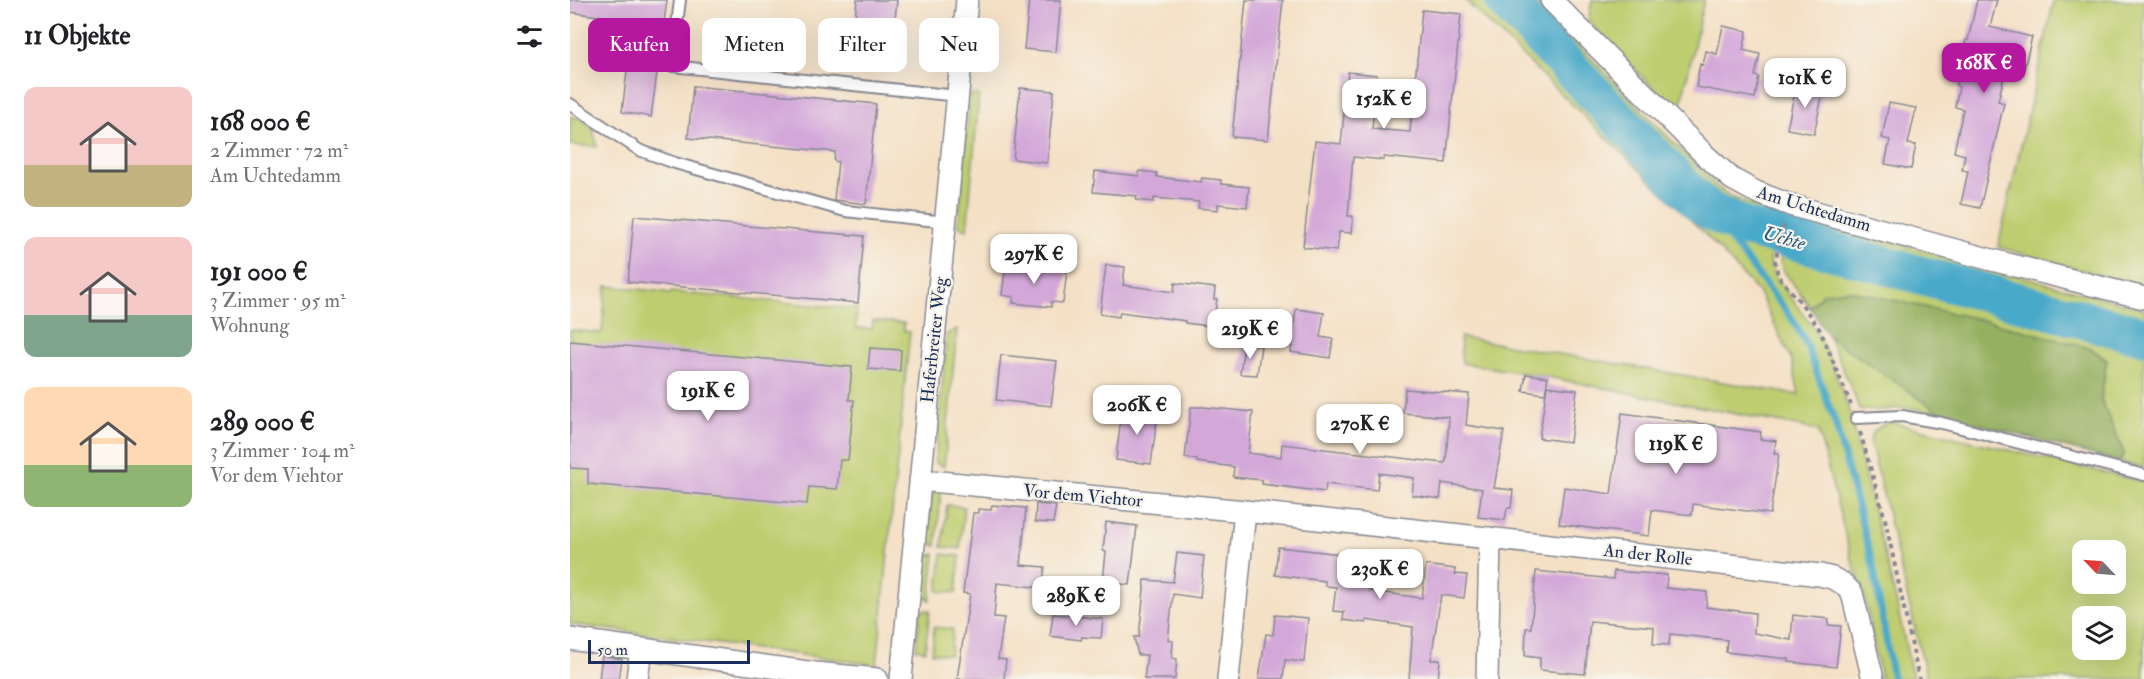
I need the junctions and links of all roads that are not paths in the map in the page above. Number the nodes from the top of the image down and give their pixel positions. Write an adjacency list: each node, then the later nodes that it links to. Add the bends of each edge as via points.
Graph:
1 (680, 0): 4 (lane, via 672,66)
2 (967, 0): 4 (street, Haferbreiter Weg)
3 (1551, 0): 7 (street, Am Uchtedamm, via 1705,155 1732,179 1756,192 1790,205)
4 (958, 96): 6 (street, Haferbreiter Weg)
5 (570, 104): 6 (lane, via 639,150 675,164 844,211)
6 (946, 222): 10 (street, Haferbreiter Weg)
7 (2144, 298)
8 (1856, 418): 9 (lane, via 1902,416 1942,423)
9 (2144, 475)
10 (920, 480): 11 (street, Vor dem Viehtor); 18 (street, Haferbreiter Weg)
11 (1245, 511): 12 (street, Vor dem Viehtor); 19 (street)
12 (1490, 538): 20 (street); 21 (street, An der Rolle, via 1832,578 1852,593)
13 (570, 639): 14 (street)
14 (641, 649): 15 (street); 16 (street)
15 (815, 676): 17 (street)
16 (637, 679)
17 (877, 679)
18 (901, 679)
19 (1228, 679)
20 (1487, 679)
21 (1873, 679)

